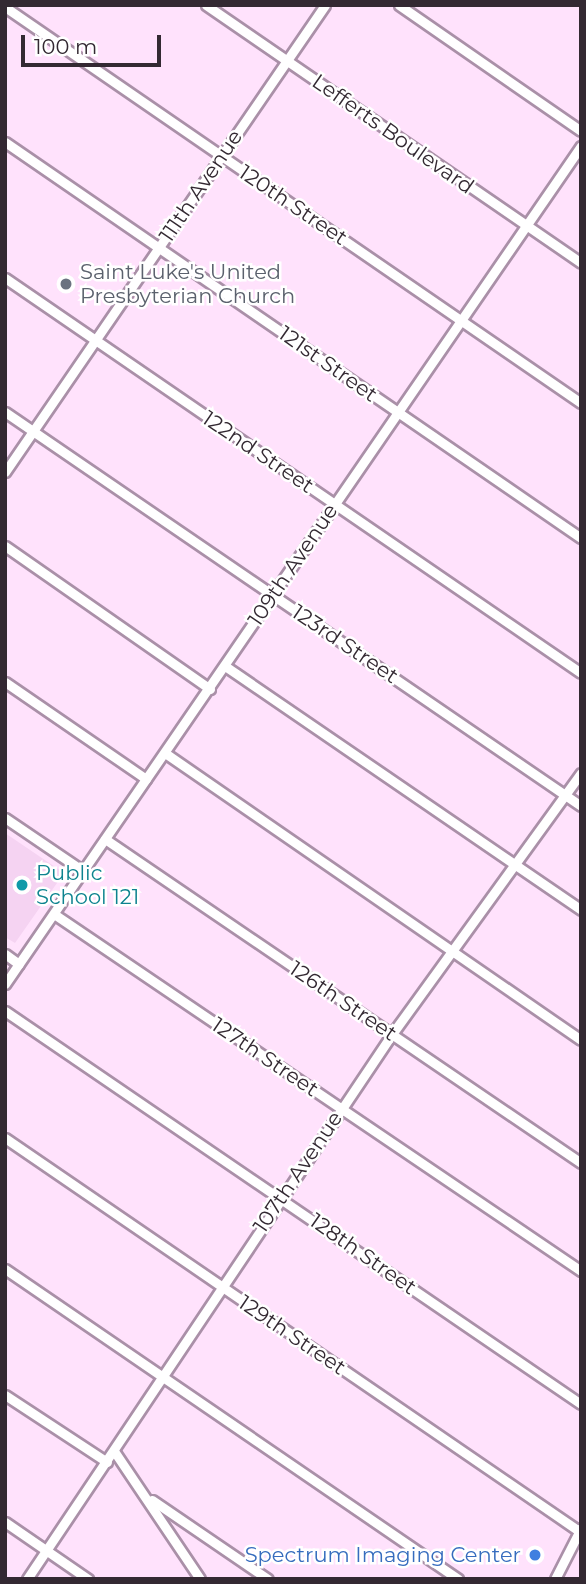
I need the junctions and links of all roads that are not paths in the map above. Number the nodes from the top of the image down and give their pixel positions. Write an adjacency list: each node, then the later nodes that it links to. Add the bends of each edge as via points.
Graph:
1 (206, 5): 5 (street, Lefferts Boulevard)
2 (325, 5): 5 (street, 111th Avenue)
3 (399, 5): 6 (street)
4 (5, 7): 9 (street, 120th Street)
5 (287, 61): 9 (street, 111th Avenue); 10 (street, Lefferts Boulevard)
6 (581, 131)
7 (5, 142): 11 (street, 121st Street)
8 (581, 146): 10 (street, 109th Avenue)
9 (222, 156): 11 (street, 111th Avenue); 14 (street, 120th Street)
10 (526, 226): 12 (street, Lefferts Boulevard); 14 (street, 109th Avenue)
11 (159, 248): 15 (street, 111th Avenue); 18 (street, 121st Street)
12 (581, 263)
13 (5, 278): 15 (street, 122nd Street)
14 (461, 320): 16 (street, 120th Street); 18 (street, 109th Avenue)
15 (95, 340): 19 (street, 111th Avenue); 21 (street, 122nd Street)
16 (581, 403)
17 (5, 412): 19 (street, 123rd Street)
18 (398, 413): 21 (street, 109th Avenue); 22 (street, 121st Street)
19 (33, 431): 20 (street, 111th Avenue); 24 (street, 123rd Street)
20 (5, 472)
21 (335, 504): 24 (street, 109th Avenue); 26 (street, 122nd Street)
22 (581, 538)
23 (5, 546): 28 (street)
24 (273, 594): 25 (street, 109th Avenue); 32 (street, 123rd Street)
25 (225, 666): 28 (street, 109th Avenue); 36 (street)
26 (581, 673)
27 (5, 682): 31 (street)
28 (210, 689): 29 (street, 109th Avenue)
29 (164, 753): 31 (street, 109th Avenue); 40 (street)
30 (581, 773): 32 (street, 107th Avenue)
31 (146, 779): 35 (street, 109th Avenue)
32 (565, 796): 33 (street, 123rd Street); 36 (street, 107th Avenue)
33 (581, 806)
34 (5, 818): 37 (street)
35 (105, 839): 37 (street, 109th Avenue); 45 (street, 126th Street)
36 (513, 863): 38 (street); 40 (street, 107th Avenue)
37 (83, 871): 39 (street, 109th Avenue)
38 (581, 910)
39 (54, 914): 42 (street, 109th Avenue); 47 (street, 127th Street)
40 (450, 950): 45 (street, 107th Avenue); 46 (street)
41 (5, 954): 42 (street)
42 (19, 964): 43 (street, 109th Avenue)
43 (5, 984)
44 (5, 1011): 50 (street, 128th Street)
45 (392, 1034): 47 (street, 107th Avenue); 49 (street, 126th Street)
46 (581, 1040)
47 (342, 1109): 50 (street, 107th Avenue); 52 (street, 127th Street)
48 (5, 1138): 53 (street, 129th Street)
49 (581, 1163)
50 (281, 1198): 53 (street, 107th Avenue); 56 (street, 128th Street)
51 (5, 1269): 54 (street)
52 (581, 1271)
53 (221, 1286): 54 (street, 107th Avenue); 61 (street, 129th Street)
54 (162, 1375): 57 (street, 107th Avenue); 67 (street)
55 (5, 1395): 58 (street)
56 (581, 1404)
57 (114, 1451): 58 (street, 107th Avenue); 59 (street)
58 (107, 1462): 62 (street, 107th Avenue)
59 (148, 1497): 65 (street); 66 (street)
60 (5, 1522): 62 (street)
61 (580, 1529): 68 (street)
62 (46, 1550): 63 (street, 107th Avenue); 64 (street)
63 (27, 1579)
64 (88, 1579)
65 (200, 1579)
66 (268, 1579)
67 (458, 1579)
68 (555, 1579)

